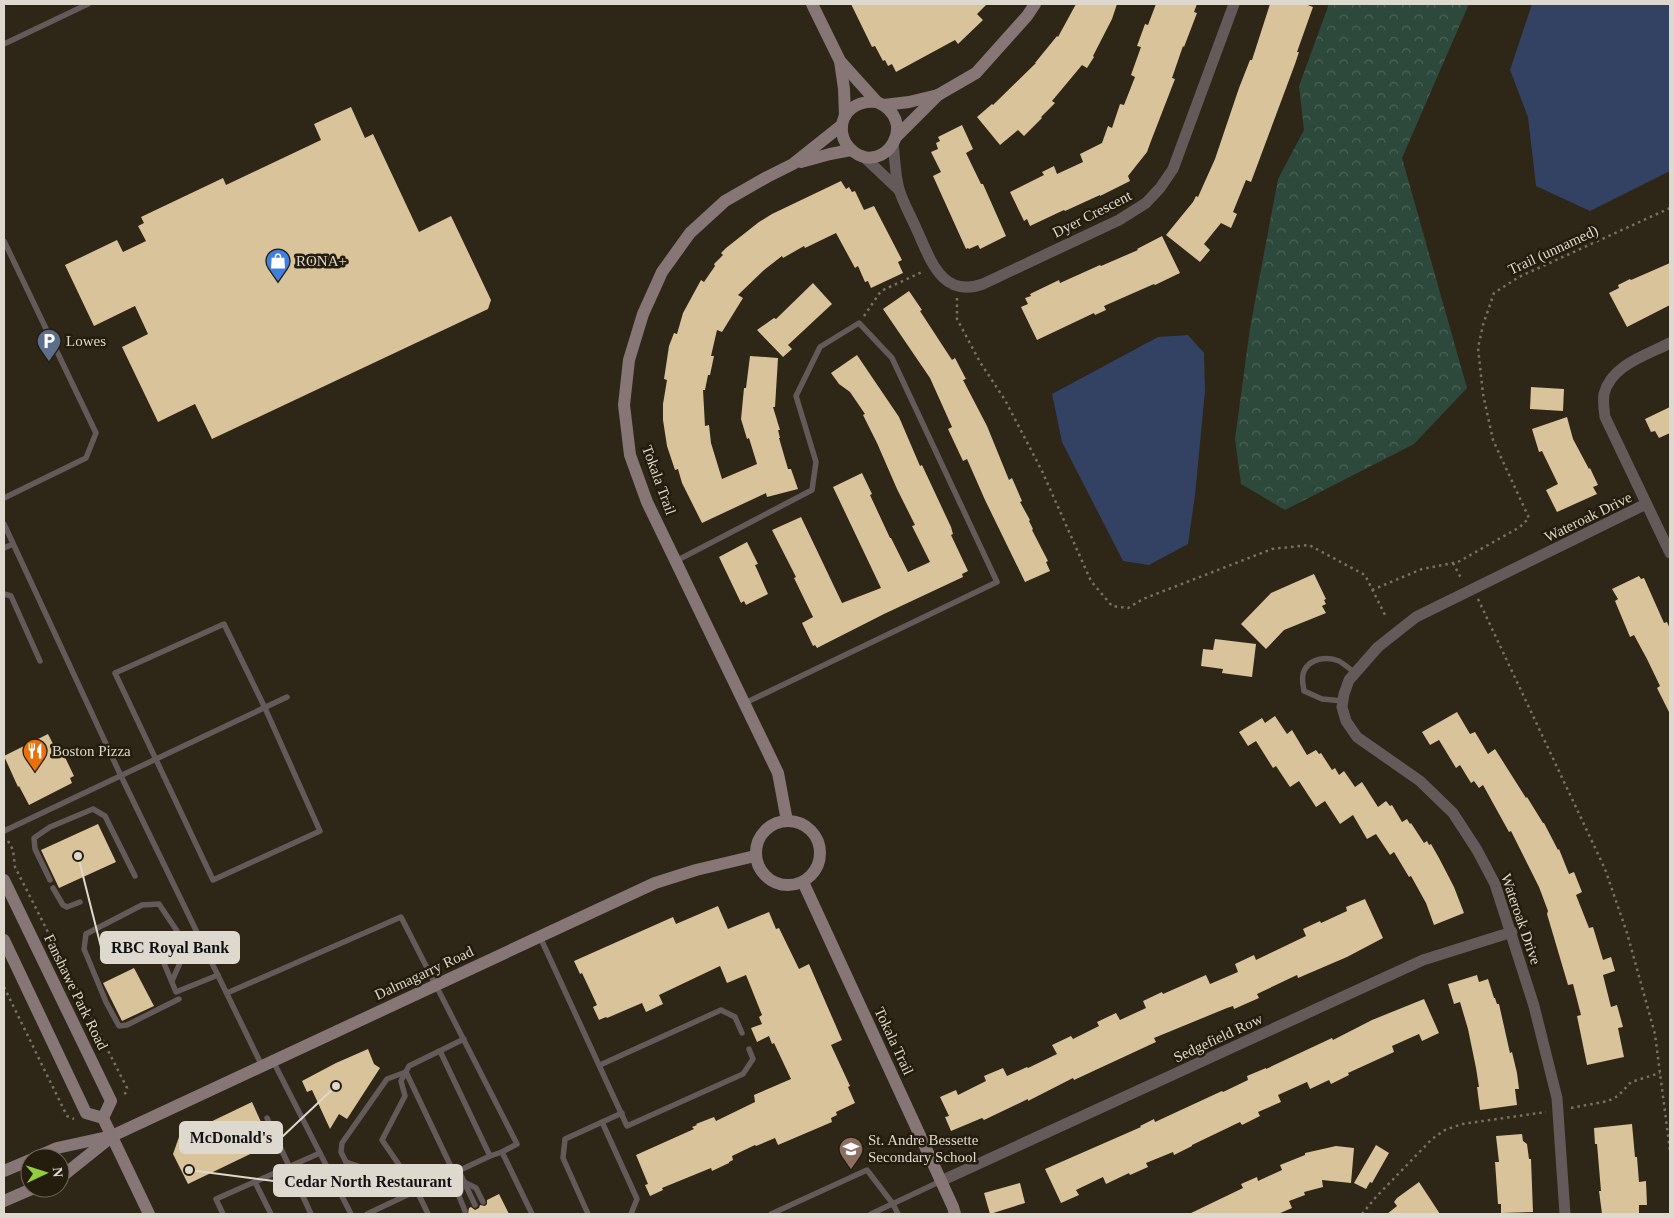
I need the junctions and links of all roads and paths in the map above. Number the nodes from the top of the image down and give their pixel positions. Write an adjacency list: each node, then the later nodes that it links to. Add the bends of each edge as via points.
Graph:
1 (88, 4): 5 (lane)
2 (812, 4): 6 (street)
3 (1035, 4): 7 (street, via 976,73)
4 (1234, 4): 18 (street, Dyer Crescent, via 1173,168 1146,203 1119,220 983,284)
5 (4, 44)
6 (840, 61): 8 (street); 9 (street, via 844,89)
7 (938, 95): 8 (street, via 909,102); 10 (street)
8 (880, 103): 9 (street, via 858,103); 10 (street, via 896,119)
9 (843, 121): 11 (street, via 842,134); 13 (street, Tokala Trail)
10 (895, 140): 12 (street, via 880,155); 14 (street)
11 (851, 150): 12 (street); 13 (street, Tokala Trail)
12 (863, 156): 14 (street)
13 (793, 164): 27 (street, Tokala Trail, via 725,202 690,233 662,272 643,314 629,360 624,406 630,456 647,502)
14 (899, 190): 17 (street)
15 (1670, 208): 28 (path, Trail (unnamed), via 1519,277 1494,293 1478,348 1483,394 1493,440 1530,518 1520,527)
16 (4, 241): 21 (lane, via 96,434 86,458)
17 (934, 267): 18 (street, via 944,280); 19 (path, via 881,291)
18 (957, 286): 30 (path, via 957,319 1042,471 1091,581 1112,606 1128,608 1143,599 1272,549 1309,545 1365,575)
19 (859, 323): 27 (lane, via 820,347 796,396 816,462 812,490); 38 (lane, via 892,358 997,582)
20 (1670, 343): 22 (street, via 1625,365 1612,377 1604,394 1605,417)
21 (4, 498)
22 (1646, 504): 26 (street); 31 (street, Wateroak Drive)
23 (4, 524): 24 (lane)
24 (13, 544): 25 (lane); 41 (lane)
25 (4, 548)
26 (1670, 553)
27 (676, 561): 38 (street, Tokala Trail)
28 (1453, 563): 29 (path); 30 (path, Trail (unnamed), via 1422,569)
29 (1461, 578)
30 (1372, 590): 33 (path)
31 (1474, 590): 35 (street, Wateroak Drive, via 1416,617 1378,647); 68 (path, via 1605,868 1655,1034)
32 (4, 594): 34 (lane, via 11,596)
33 (1386, 617)
34 (40, 661)
35 (1355, 673): 37 (street, Wateroak Drive, via 1349,680); 37 (lane, via 1329,658 1318,659 1304,672 1304,691 1322,699)
36 (287, 697): 39 (lane)
37 (1343, 701): 51 (street, Wateroak Drive, via 1346,721 1357,737 1420,781 1453,813 1495,884)
38 (744, 703): 42 (street, Tokala Trail, via 778,773)
39 (265, 708): 40 (lane); 40 (lane, via 224,624 115,673); 40 (lane, via 320,831 213,880)
40 (156, 760): 41 (lane)
41 (122, 776): 43 (lane); 55 (lane)
42 (787, 821): 44 (street, via 767,828 756,846); 48 (street, via 798,822 808,828 819,846 818,867)
43 (4, 831): 69 (path, via 13,850 15,867 127,1088)
44 (756, 856): 48 (street, via 758,867 772,882 788,886); 52 (street, Dalmagarry Road, via 655,883)
45 (135, 876): 47 (lane, via 105,816 93,809 50,827 34,838 35,849)
46 (4, 880): 73 (street, Fanshawe Park Road, via 111,1101)
47 (50, 880)
48 (803, 882): 89 (street, Tokala Trail)
49 (53, 888): 50 (lane, via 63,906)
50 (80, 902)
51 (1512, 932): 70 (street, Wateroak Drive); 89 (street, Sedgefield Row, via 1423,960)
52 (540, 937): 57 (street, Dalmagarry Road); 66 (lane)
53 (4, 940): 73 (street, via 86,1113)
54 (114, 954): 56 (lane, via 153,937)
55 (218, 975): 56 (lane, via 176,992); 59 (lane)
56 (172, 981): 60 (lane, via 183,956 177,932 159,904 142,905 86,934 84,949 118,1026 128,1025)
57 (437, 985): 59 (lane, via 401,917); 62 (lane); 65 (street, Dalmagarry Road)
58 (4, 987): 72 (path)
59 (227, 993): 65 (lane)
60 (179, 999)
61 (742, 1033): 66 (lane, via 735,1017 721,1010)
62 (464, 1040): 64 (lane); 79 (lane, via 517,1144)
63 (748, 1049): 71 (lane, via 753,1059 743,1074 628,1126)
64 (440, 1051): 67 (lane, via 409,1066); 81 (lane)
65 (268, 1064): 76 (street, Dalmagarry Road); 80 (lane)
66 (600, 1065): 71 (lane)
67 (406, 1072): 82 (lane, via 387,1079 342,1143); 85 (lane, via 401,1081 405,1096 382,1140); 88 (lane)
68 (1660, 1073): 70 (path, via 1631,1082 1618,1096 1608,1101); 78 (path)
69 (122, 1103)
70 (1559, 1110): 113 (path, via 1462,1124 1445,1130); 114 (street, Wateroak Drive)
71 (622, 1113): 75 (lane)
72 (67, 1116)
73 (103, 1118): 76 (street)
74 (267, 1118): 84 (lane)
75 (602, 1122): 107 (lane, via 565,1139 563,1158); 108 (lane, via 636,1200)
76 (112, 1136): 77 (street, Dalmagarry Road); 86 (street, Dalmagarry Road); 99 (street)
77 (57, 1148)
78 (1670, 1151)
79 (502, 1152): 81 (lane); 106 (lane)
80 (320, 1153): 84 (lane); 103 (lane)
81 (490, 1156): 88 (lane)
82 (346, 1162): 85 (lane, via 382,1174); 85 (lane, via 358,1182 371,1188 386,1185)
83 (20, 1164): 87 (street)
84 (289, 1166): 90 (lane); 102 (lane)
85 (402, 1169): 92 (lane)
86 (70, 1170)
87 (4, 1171)
88 (457, 1172): 91 (lane); 92 (lane)
89 (941, 1181): 96 (lane); 112 (street, Tokala Trail)
90 (255, 1182): 100 (lane, via 216,1199); 101 (lane)
91 (464, 1182): 95 (lane, via 476,1188); 97 (lane); 98 (lane, via 458,1196)
92 (417, 1191): 104 (lane); 105 (lane)
93 (20, 1194): 94 (street)
94 (4, 1201)
95 (483, 1202)
96 (893, 1204): 109 (lane, via 868,1170); 110 (lane); 111 (lane)
97 (475, 1205)
98 (464, 1211)
99 (149, 1214)
100 (223, 1214)
101 (271, 1214)
102 (311, 1214)
103 (351, 1214)
104 (367, 1214)
105 (428, 1214)
106 (532, 1214)
107 (588, 1214)
108 (631, 1214)
109 (771, 1214)
110 (871, 1214)
111 (898, 1214)
112 (955, 1214)
113 (1362, 1214)
114 (1565, 1214)

